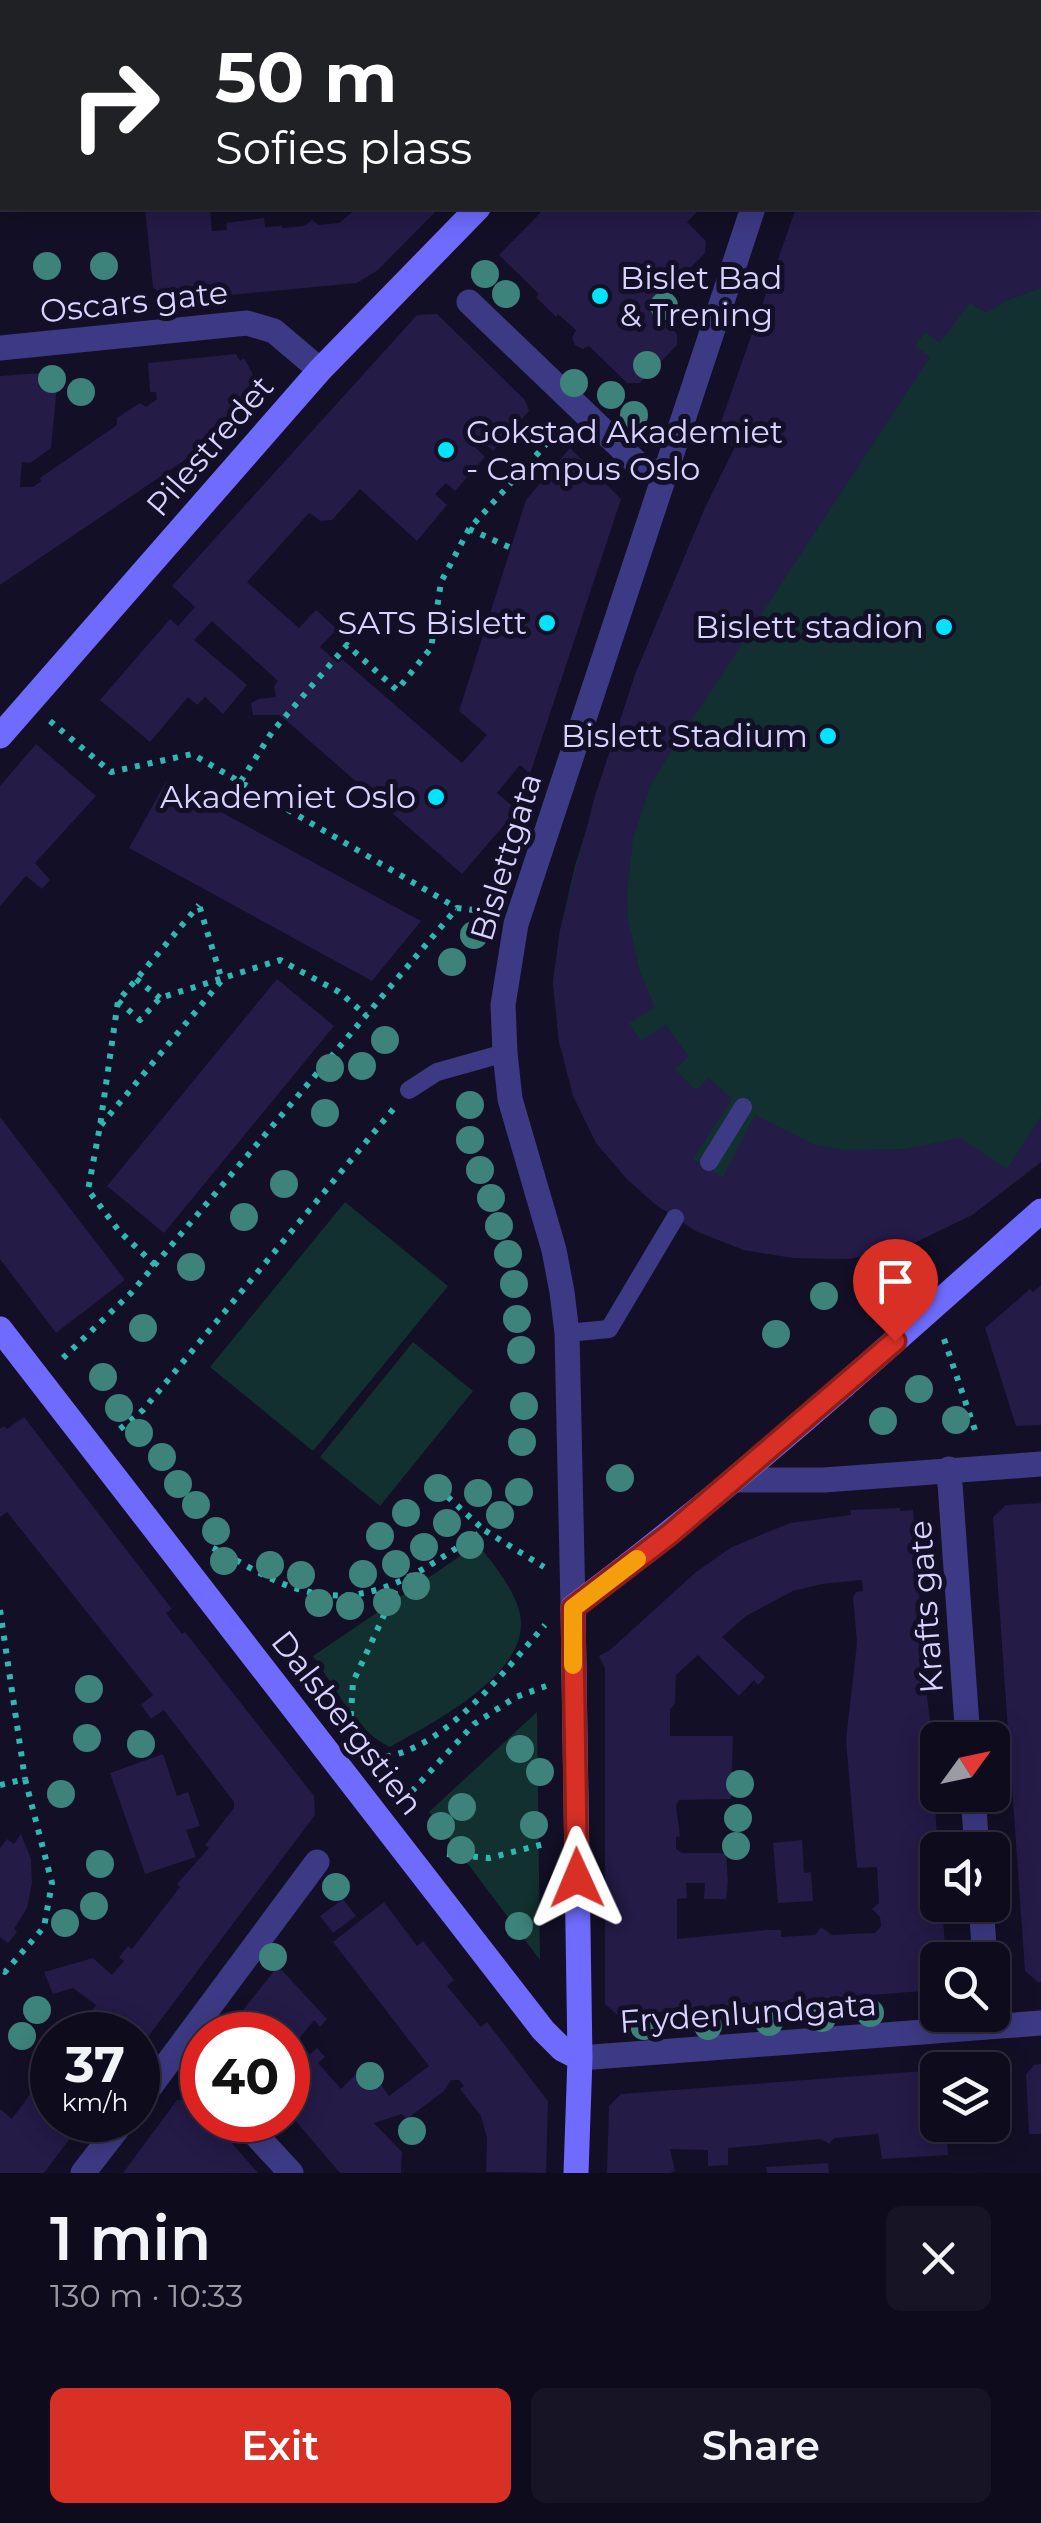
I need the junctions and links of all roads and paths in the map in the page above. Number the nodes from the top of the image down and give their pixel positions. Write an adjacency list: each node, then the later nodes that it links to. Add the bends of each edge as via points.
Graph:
1 (476, 210): 5 (street, Pilestredet)
2 (752, 210): 7 (street, Bislettgata)
3 (468, 302): 7 (street, via 640,466)
4 (0, 348): 5 (street, Oscars gate, via 247,323 274,331)
5 (320, 370): 11 (street, Pilestredet)
6 (560, 429): 8 (path)
7 (664, 475): 14 (street, Bislettgata)
8 (469, 529): 9 (path); 12 (path, via 442,582 431,648 397,690 346,646 272,732)
9 (509, 547)
10 (48, 720): 12 (path, via 111,772 192,754)
11 (0, 736)
12 (241, 780): 13 (path)
13 (457, 908): 14 (path, via 492,912); 19 (path)
14 (516, 924): 20 (street, Bislettgata, via 503,1005)
15 (136, 979): 16 (path, via 199,905); 17 (path); 18 (path)
16 (222, 980): 17 (path); 19 (path, via 280,960 339,992); 23 (path)
17 (160, 998): 18 (path, via 140,1020)
18 (118, 1001): 23 (path)
19 (366, 1016): 27 (path)
20 (505, 1053): 21 (lane, via 437,1072); 29 (street, Bislettgata, via 510,1099 554,1250)
21 (410, 1090): 32 (path, via 143,1410)
22 (743, 1107): 24 (lane)
23 (100, 1126): 27 (path, via 88,1190)
24 (709, 1162)
25 (1041, 1211): 36 (street)
26 (676, 1218): 29 (lane, via 610,1329)
27 (155, 1265): 31 (path)
28 (0, 1329): 62 (street, Dalsbergstien, via 543,2030)
29 (567, 1333): 42 (street, Bislettgata)
30 (944, 1339): 33 (path)
31 (63, 1358)
32 (120, 1429)
33 (976, 1436)
34 (1041, 1464): 35 (street)
35 (949, 1469): 36 (street); 47 (street, Krafts gate)
36 (734, 1480): 42 (street)
37 (438, 1488): 38 (path)
38 (484, 1530): 40 (path); 41 (path)
39 (213, 1548): 41 (path, via 296,1589 348,1598)
40 (545, 1567)
41 (399, 1584): 49 (path, via 353,1682)
42 (573, 1608): 62 (street)
43 (0, 1610): 51 (path)
44 (546, 1625): 46 (path)
45 (548, 1686): 48 (path)
46 (464, 1712): 48 (path); 50 (path, via 426,1741)
47 (967, 1722)
48 (474, 1724): 53 (path)
49 (350, 1728)
50 (373, 1758)
51 (25, 1779): 52 (path); 57 (path, via 52,1884 44,1927)
52 (0, 1785)
53 (406, 1800)
54 (549, 1843): 55 (path, via 490,1858)
55 (447, 1854)
56 (317, 1862): 61 (street)
57 (2, 1973)
58 (1010, 2022): 59 (street, Frydenlundgata)
59 (1041, 2023)
60 (920, 2027): 62 (street, Frydenlundgata)
61 (178, 2050): 63 (street)
62 (580, 2058): 68 (street)
63 (160, 2073)
64 (107, 2142): 66 (street)
65 (262, 2142): 67 (street)
66 (83, 2173)
67 (291, 2173)
68 (576, 2173)

